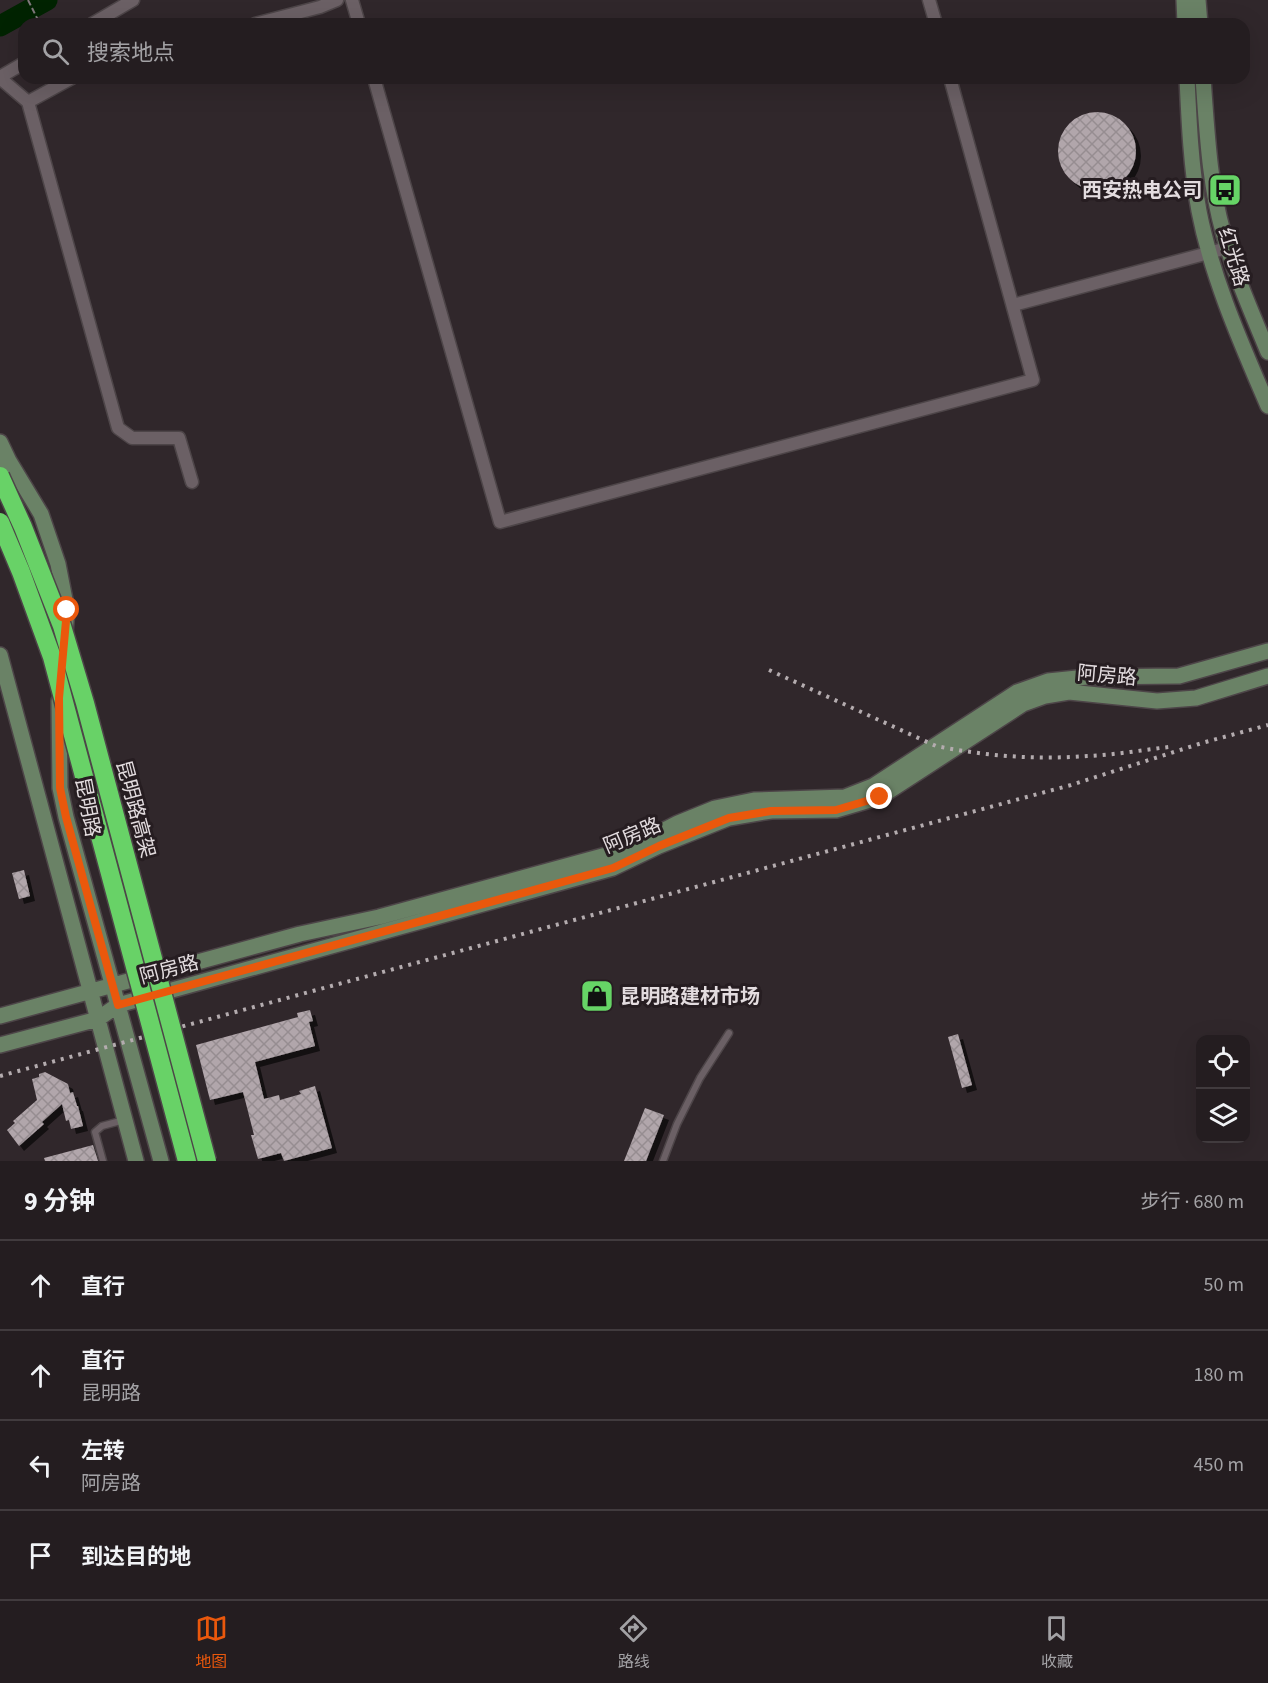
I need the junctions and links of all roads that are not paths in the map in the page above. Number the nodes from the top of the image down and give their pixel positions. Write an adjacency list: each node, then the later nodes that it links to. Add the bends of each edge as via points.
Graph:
1 (133, 0): 7 (street)
2 (337, 0): 8 (street)
3 (352, 0): 9 (street)
4 (929, 0): 10 (street)
5 (1184, 0): 11 (main road)
6 (1198, 0): 12 (main road)
7 (102, 18)
8 (278, 18)
9 (356, 18)
10 (934, 18)
11 (1185, 18)
12 (1200, 18)
13 (18, 67): 14 (street)
14 (0, 78): 20 (street)
15 (61, 84): 20 (street)
16 (376, 84): 23 (street, via 500,522 1033,380)
17 (952, 84): 23 (street)
18 (1187, 84): 22 (main road, 红光路, via 1194,177)
19 (1203, 84): 21 (main road, 红光路, via 1210,170)
20 (28, 102): 29 (street, via 118,428 132,438 179,438)
21 (1227, 248): 22 (street); 24 (main road, 红光路)
22 (1209, 254): 23 (street); 25 (main road, 红光路)
23 (1013, 305)
24 (1268, 352)
25 (1268, 406)
26 (0, 442): 35 (main road, via 41,514 58,564 67,610)
27 (0, 457): 35 (main road, 昆明路)
28 (0, 476): 48 (highway, 昆明路高架, bridge, via 62,626)
29 (192, 482)
30 (0, 522): 47 (highway, bridge, via 52,657)
31 (1268, 651): 36 (main road, 阿房路, via 1179,676 1048,681 1017,692 873,786 845,796 754,800 715,808 610,854)
32 (0, 655): 34 (main road)
33 (1268, 676): 38 (main road, 阿房路, via 1196,698 1157,701 1069,692 1045,696 1023,704 880,797 836,810 771,811 729,818 613,868)
34 (4, 690): 37 (main road)
35 (59, 698): 36 (main road, 昆明路, via 60,788)
36 (112, 985): 37 (main road, 阿房路); 38 (main road, 昆明路)
37 (89, 990): 39 (main road, 阿房路); 40 (main road)
38 (118, 1005): 40 (main road, 阿房路); 46 (main road, 昆明路)
39 (0, 1016)
40 (98, 1019): 42 (main road, 阿房路); 43 (main road)
41 (729, 1033): 49 (lane, via 700,1078)
42 (0, 1045)
43 (124, 1119): 44 (lane, via 95,1132); 45 (main road)
44 (103, 1161)
45 (136, 1161)
46 (161, 1161)
47 (187, 1161)
48 (207, 1161)
49 (663, 1161)

